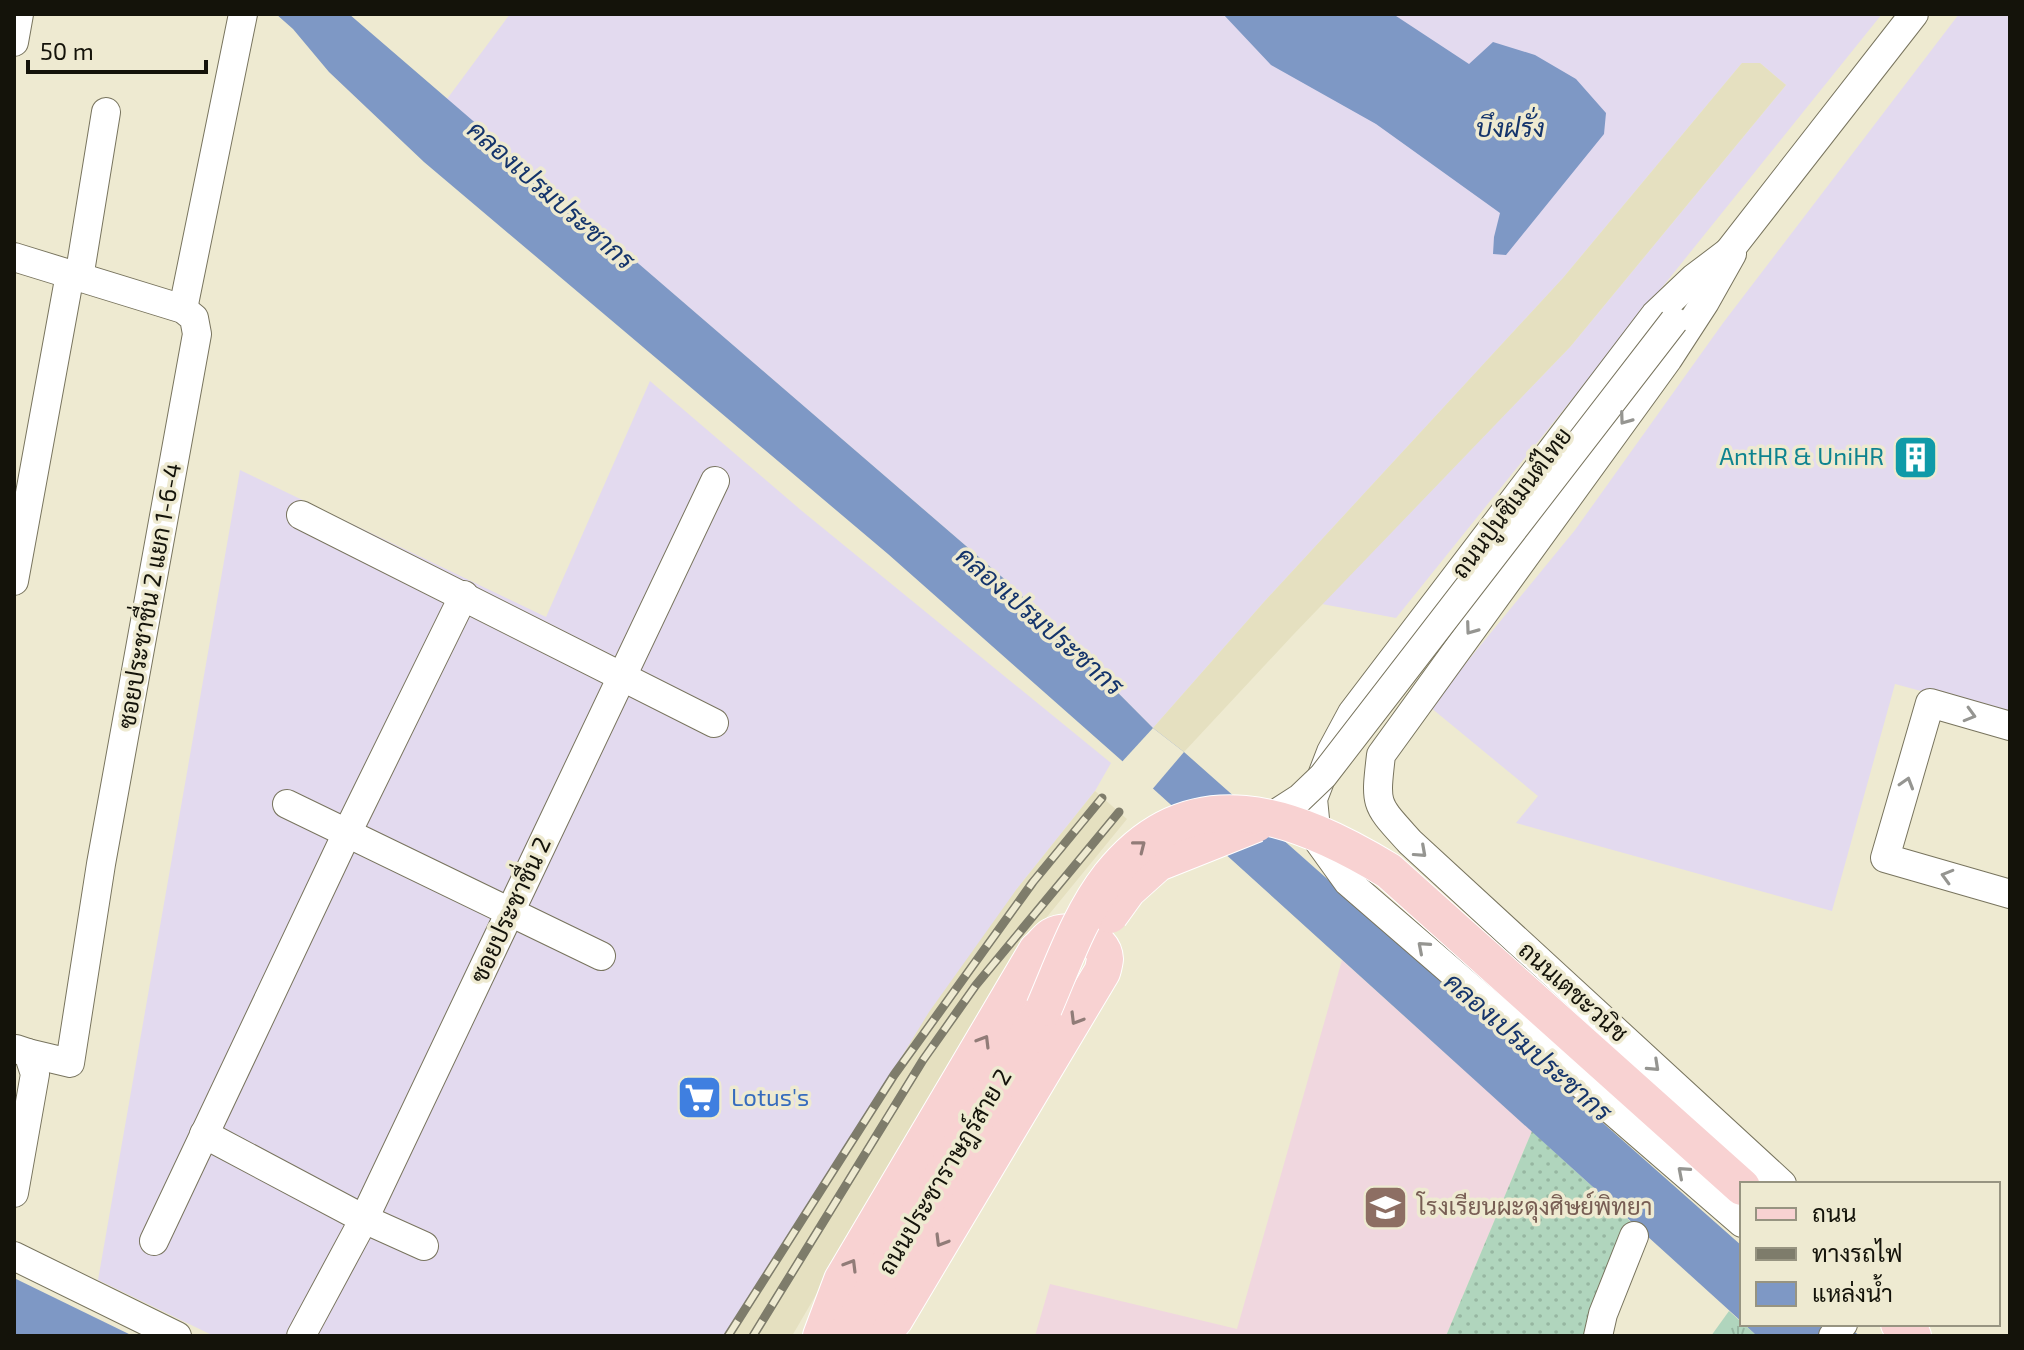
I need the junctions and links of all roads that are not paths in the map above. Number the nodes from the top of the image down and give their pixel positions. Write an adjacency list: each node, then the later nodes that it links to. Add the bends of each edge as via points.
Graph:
1 (19, 14): 4 (street)
2 (243, 14): 9 (street)
3 (1914, 14): 6 (street, ถนนปูนซิเมนต์ไทย)
4 (14, 42)
5 (106, 112): 8 (street)
6 (1737, 243): 15 (street, ถนนปูนซิเมนต์ไทย, via 1655,315); 17 (street, ถนนปูนซิเมนต์ไทย, one-way to 17, via 1681,341); 23 (street, ถนนปูนซิเมนต์ไทย, bridge, via 1323,776)
7 (14, 257): 8 (street)
8 (74, 276): 9 (street); 12 (street)
9 (183, 309): 28 (street, ซอยประชาชื่น 2 แยก 1-6-4, via 194,318 197,334 70,1063)
10 (715, 481): 14 (street, ซอยประชาชื่น 2)
11 (301, 515): 13 (street)
12 (14, 581)
13 (464, 595): 14 (street); 24 (street)
14 (622, 676): 18 (street); 26 (street, ซอยประชาชื่น 2)
15 (1370, 689): 16 (street, ถนนปูนซิเมนต์ไทย); 17 (street, via 1373,705 1382,713)
16 (1352, 713): 20 (street); 34 (street, ถนนปูนซิเมนต์ไทย, one-way to 16, via 1348,882 1317,839 1313,799)
17 (1407, 718): 20 (street, ถนนปูนซิเมนต์ไทย)
18 (714, 723)
19 (2010, 726): 25 (street, one-way to 19, via 1885,858 1930,703)
20 (1390, 741): 21 (street, ถนนปูนซิเมนต์ไทย, via 1381,755)
21 (1377, 791): 30 (street, ถนนเตชะวนิช, one-way to 30, via 1384,813 1410,842)
22 (287, 804): 24 (street)
23 (1272, 816): 31 (main road, ถนนเตชะวนิช, bridge, via 1348,846 1389,871); 42 (main road, ถนนประชาราษฎร์สาย 2, bridge, via 1158,863 1128,890 1044,1008)
24 (347, 833): 26 (street); 29 (street)
25 (2010, 894)
26 (510, 912): 27 (street); 33 (street, ซอยประชาชื่น 2)
27 (601, 956)
28 (21, 1051): 32 (street, via 35,1074)
29 (204, 1134): 33 (street); 36 (street)
30 (1780, 1182)
31 (1740, 1185)
32 (14, 1193)
33 (364, 1219): 37 (street); 40 (street, ซอยประชาชื่น 2)
34 (1740, 1221)
35 (1634, 1236): 44 (street)
36 (154, 1241)
37 (424, 1246)
38 (14, 1256): 39 (street)
39 (177, 1336)
40 (301, 1336)
41 (821, 1336): 43 (main road, one-way to 43, via 842,1280 1037,950 1052,936 1086,936 1102,947 1106,959 1097,981)
42 (845, 1336)
43 (881, 1336)
44 (1598, 1336)

